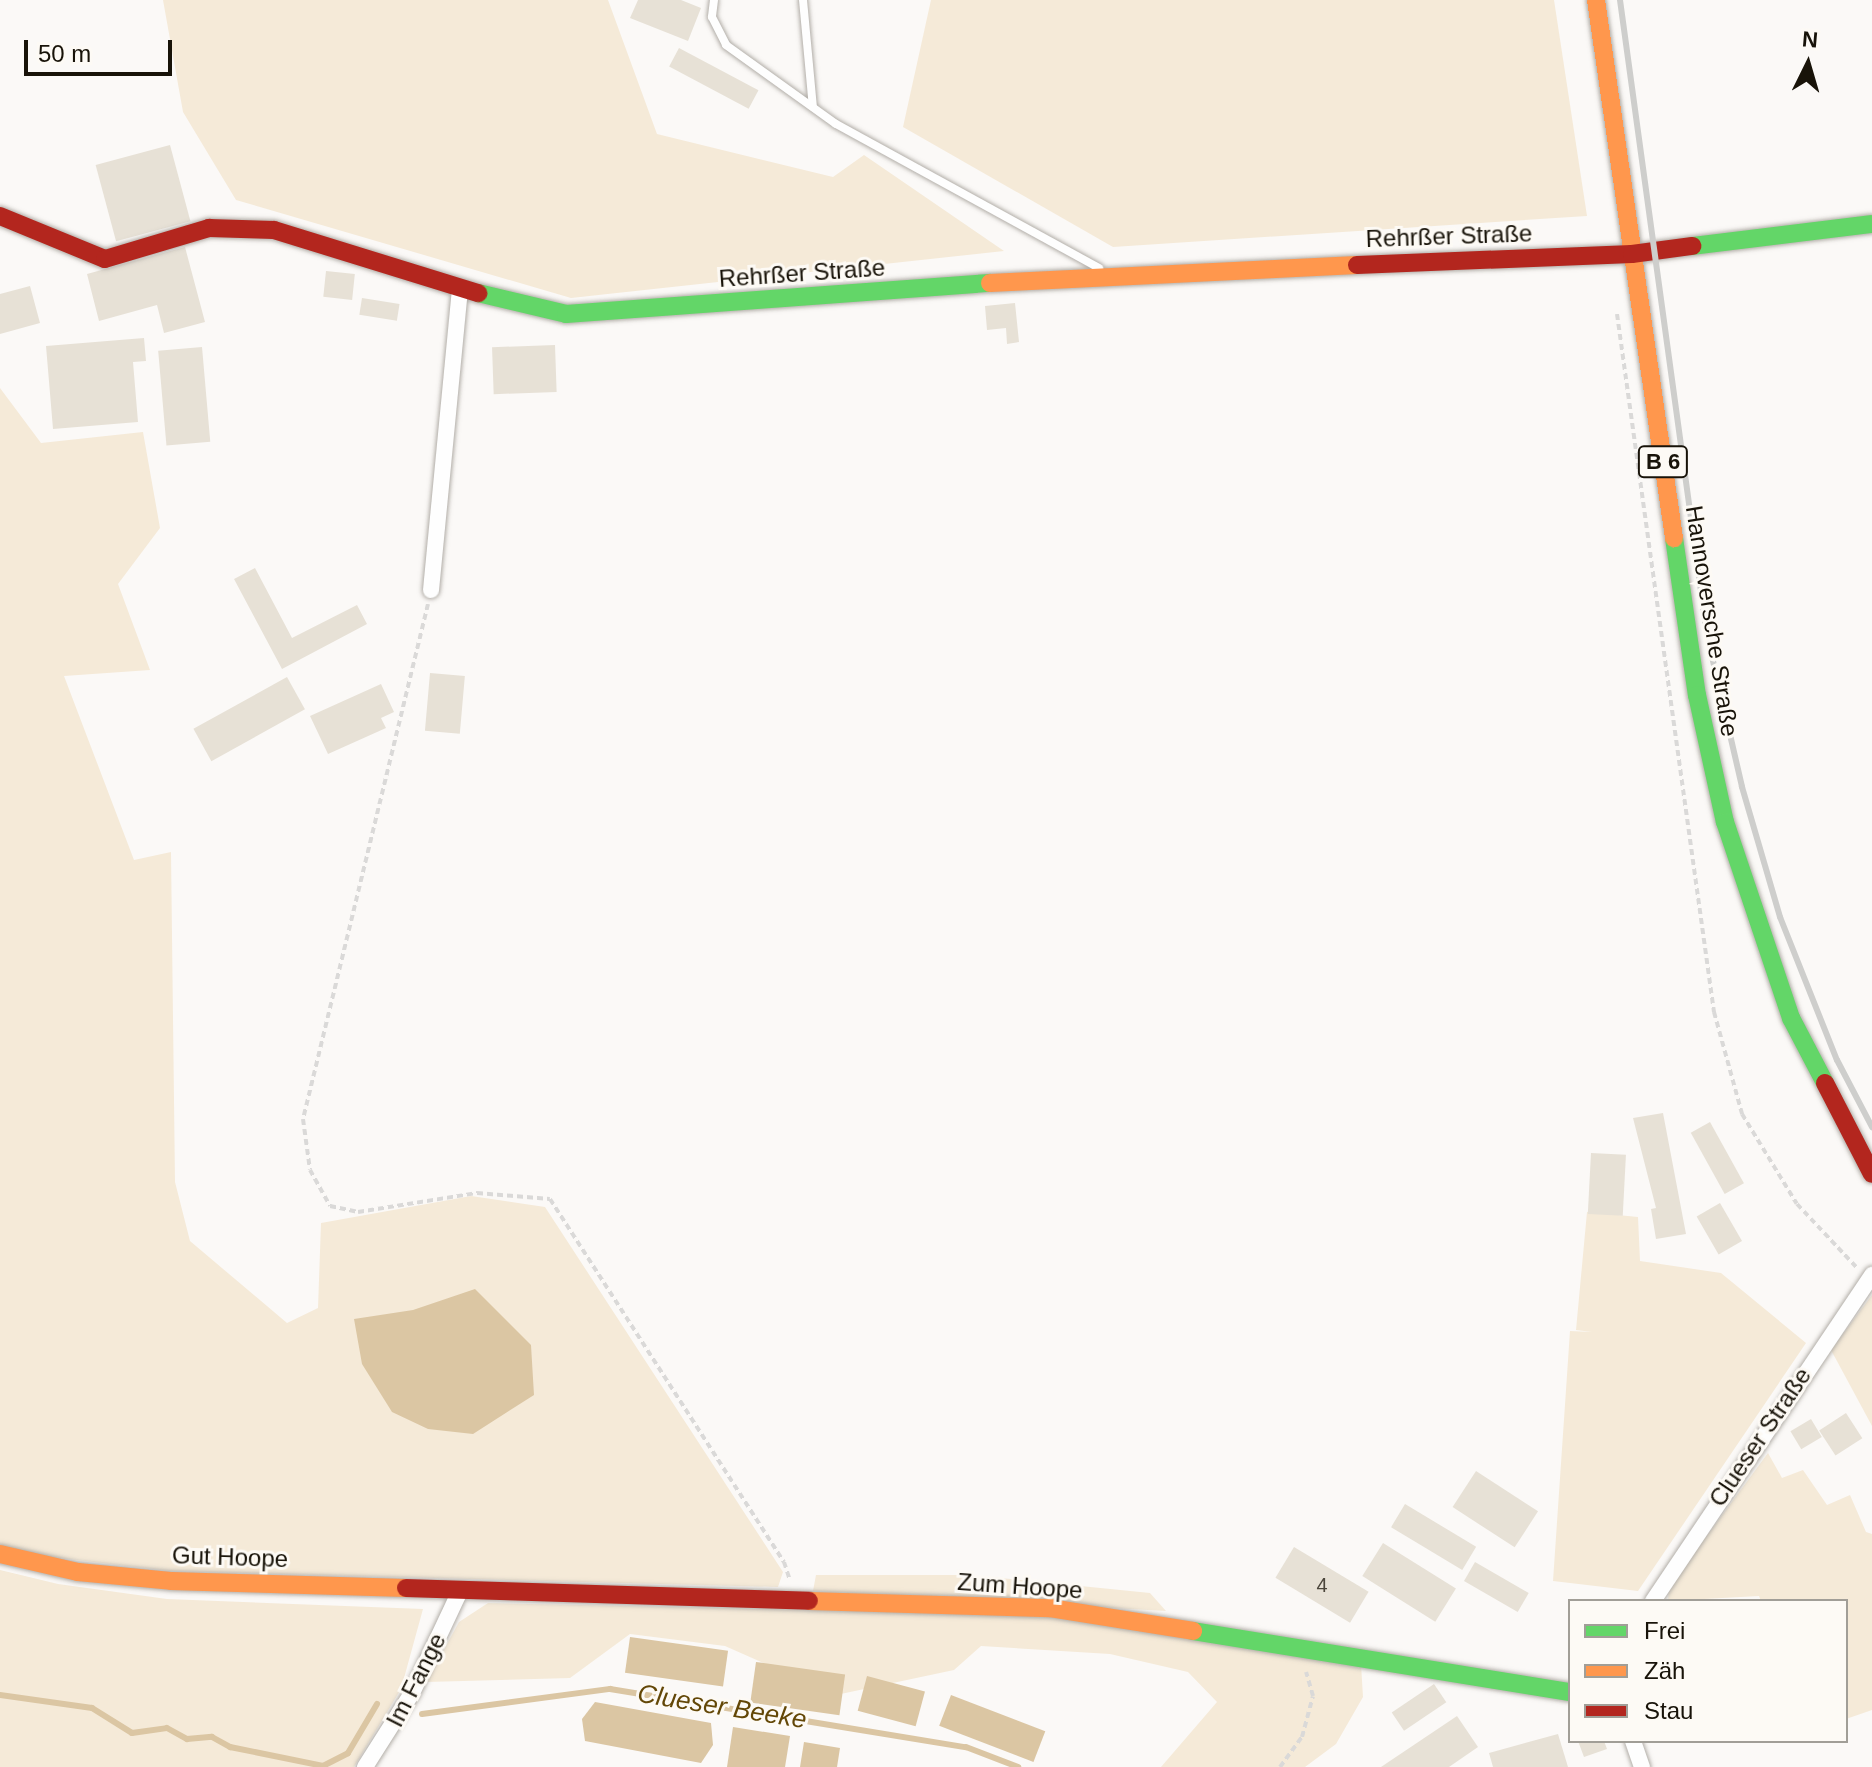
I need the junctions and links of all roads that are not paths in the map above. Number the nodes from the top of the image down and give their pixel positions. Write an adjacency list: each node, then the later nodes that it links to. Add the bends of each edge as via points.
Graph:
1 (714, 0): 4 (lane, via 712,17 726,45)
2 (803, 0): 4 (lane)
3 (1596, 0): 7 (street, Hannoversche Straße / B 6)
4 (813, 107): 8 (lane)
5 (0, 216): 9 (street, Rehrßer Straße, via 105,259 209,228 274,230)
6 (1872, 224): 7 (street, Rehrßer Straße)
7 (1632, 254): 8 (street, Rehrßer Straße); 11 (street, Hannoversche Straße / B 6, via 1697,695 1725,822 1791,1018)
8 (1110, 274): 9 (street, Rehrßer Straße, via 566,314 537,311)
9 (460, 287): 10 (street)
10 (431, 590)
11 (1872, 1174)
12 (1872, 1275): 15 (street, Clueser Straße)
13 (0, 1554): 14 (street, Gut Hoope, via 78,1572 171,1581)
14 (461, 1589): 16 (street, Zum Hoope, via 1050,1608); 18 (street, Im Fange, via 412,1693)
15 (1654, 1599)
16 (1568, 1692)
17 (1634, 1743): 19 (street)
18 (365, 1767)
19 (1642, 1767)

